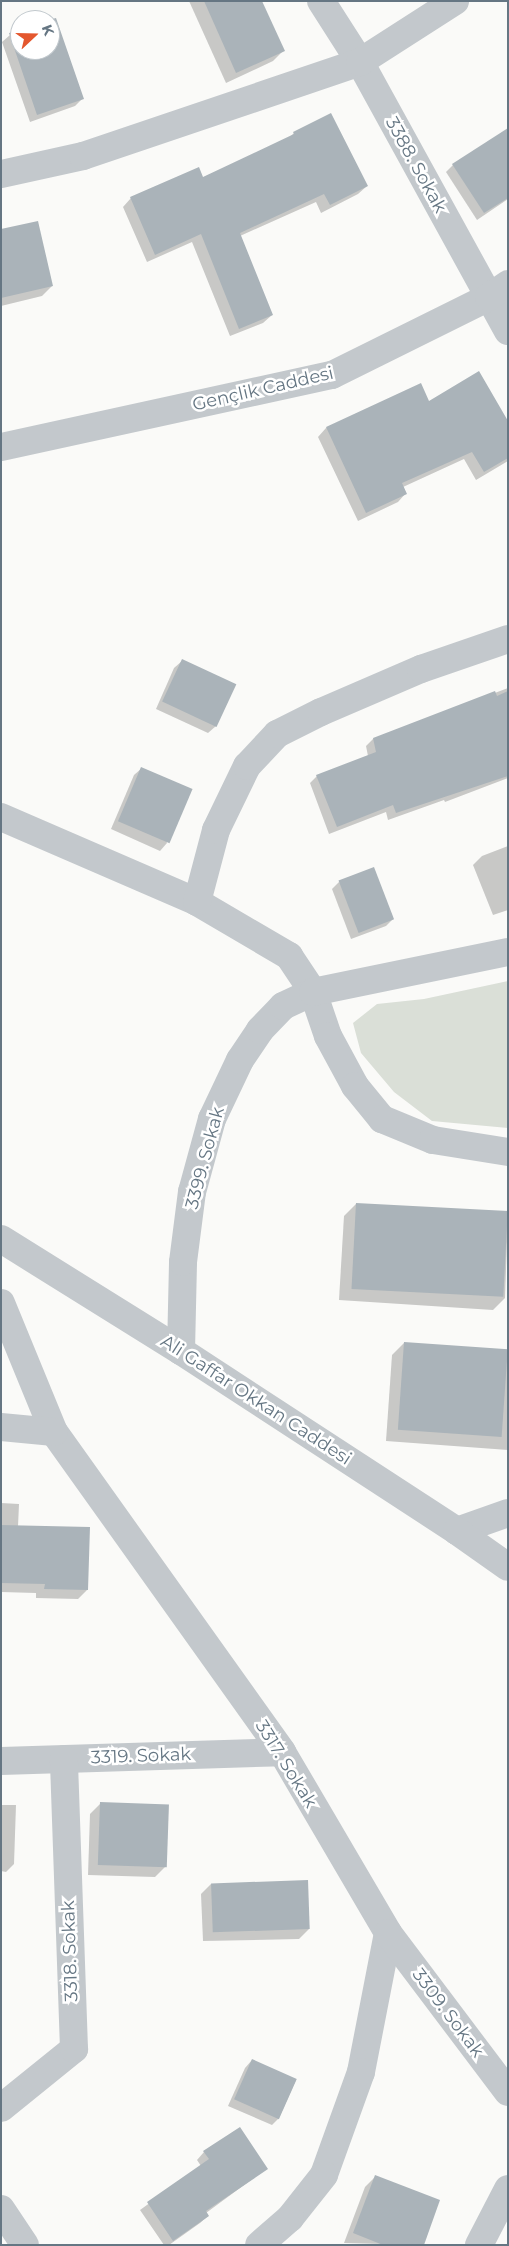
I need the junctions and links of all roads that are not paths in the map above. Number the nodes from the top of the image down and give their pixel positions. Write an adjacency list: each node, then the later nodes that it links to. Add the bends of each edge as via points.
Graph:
1 (321, 1): 3 (street, 3388. Sokak)
2 (455, 1): 3 (street)
3 (360, 62): 4 (street, via 83,156); 5 (street, 3388. Sokak)
4 (1, 174)
5 (498, 290): 6 (street, 3388. Sokak); 7 (street, Gençlik Caddesi, via 332,375)
6 (508, 331)
7 (1, 447)
8 (508, 639): 10 (street, via 421,669 277,734 247,766 216,830)
9 (1, 817): 10 (street)
10 (197, 902): 12 (street, via 289,956)
11 (508, 952): 12 (street, 3399. Sokak)
12 (314, 992): 13 (street, via 328,1036 355,1086 382,1118 433,1140); 16 (street, 3399. Sokak, via 283,1006 260,1030 240,1060 212,1119 191,1200 183,1262)
13 (508, 1152)
14 (1, 1238): 16 (street, Ali Gaffar Okkan Caddesi)
15 (1, 1303): 18 (street, 3317. Sokak)
16 (181, 1351): 20 (street, Ali Gaffar Okkan Caddesi)
17 (1, 1427): 18 (street)
18 (54, 1432): 22 (street, 3317. Sokak)
19 (508, 1513): 20 (street)
20 (457, 1531): 21 (street, Ali Gaffar Okkan Caddesi)
21 (508, 1567)
22 (282, 1752): 23 (street, 3319. Sokak); 25 (street, 3317. Sokak)
23 (64, 1758): 24 (street, 3319. Sokak); 27 (street, 3318. Sokak, via 74,2049)
24 (1, 1760)
25 (388, 1933): 26 (street, 3309. Sokak); 31 (street, via 361,2072 324,2175 290,2218)
26 (508, 2092)
27 (1, 2108)
28 (508, 2189): 32 (street)
29 (1, 2209): 30 (street)
30 (25, 2245)
31 (259, 2245)
32 (479, 2245)

